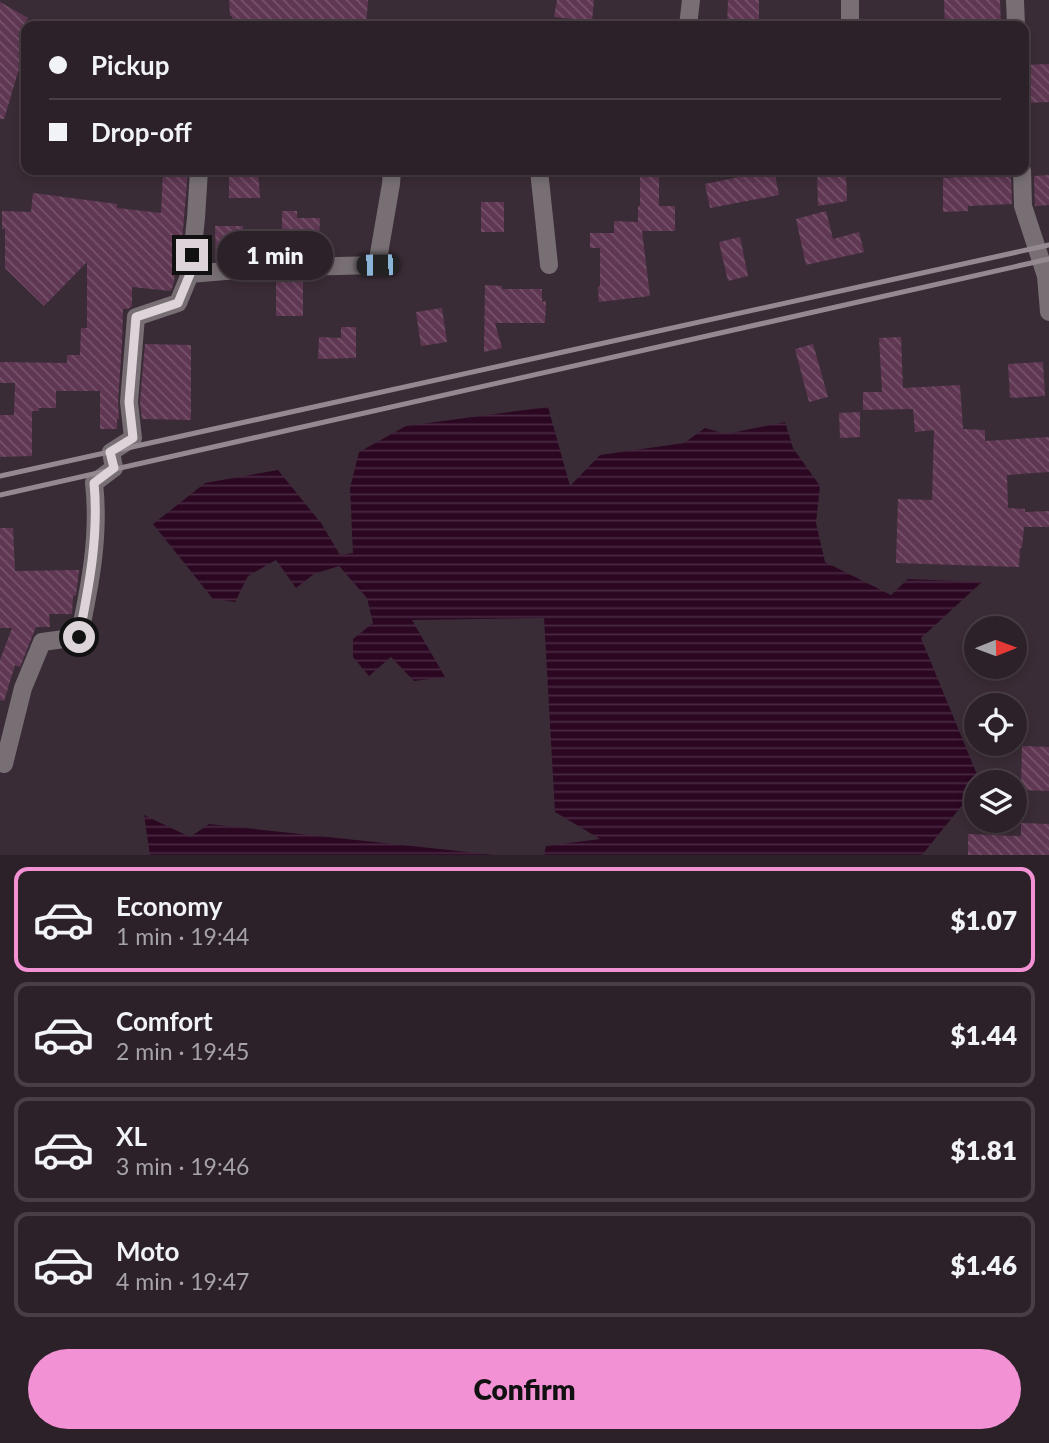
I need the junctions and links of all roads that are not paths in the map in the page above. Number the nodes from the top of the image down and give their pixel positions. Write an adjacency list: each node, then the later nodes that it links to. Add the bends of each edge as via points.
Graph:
1 (691, 0): 4 (street)
2 (850, 0): 5 (street)
3 (1015, 0): 6 (street)
4 (689, 21)
5 (850, 21)
6 (1016, 21)
7 (199, 175): 12 (street)
8 (392, 175): 12 (street, via 377,265)
9 (540, 175): 11 (street)
10 (1022, 175): 13 (street, via 1023,206 1046,276)
11 (550, 265)
12 (190, 274): 14 (street, via 178,303 136,317 129,402 133,438 110,452 114,468 94,483 92,576 79,637 42,642 23,688)
13 (1049, 312)
14 (4, 764)

